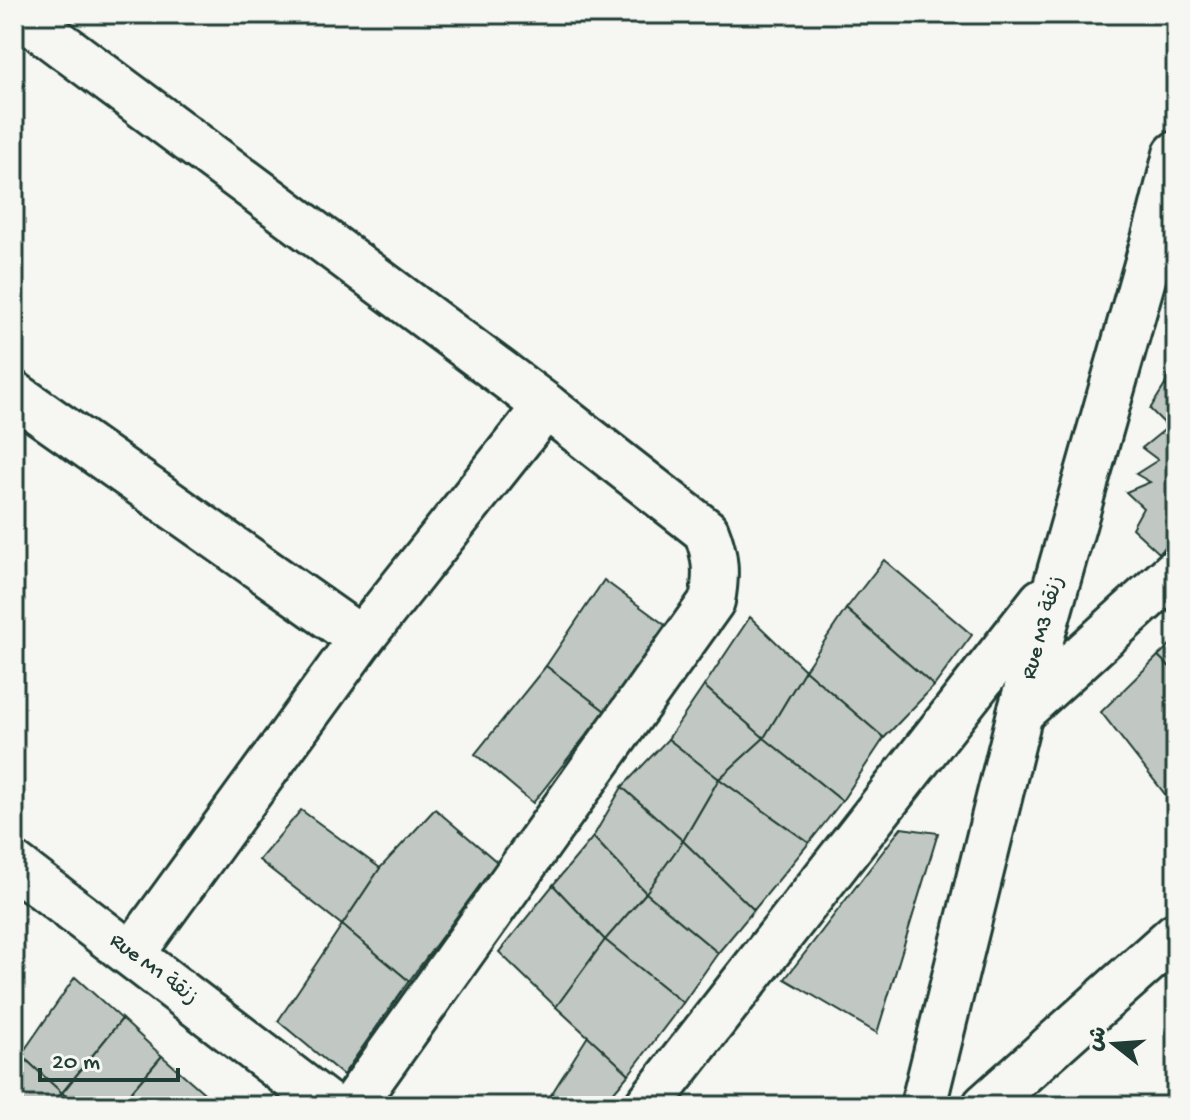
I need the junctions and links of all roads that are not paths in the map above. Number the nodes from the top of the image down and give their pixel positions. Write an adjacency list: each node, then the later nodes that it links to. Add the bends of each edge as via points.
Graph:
1 (20, 14): 5 (street)
2 (1176, 154): 3 (street, Rue M3 زنقة)
3 (1168, 215): 7 (street, Rue M3 زنقة)
4 (14, 394): 8 (street)
5 (546, 406): 8 (street); 14 (street, via 706,531 717,574 712,601)
6 (1176, 571): 9 (street)
7 (1056, 583): 9 (street, Rue M3 زنقة); 15 (street)
8 (361, 639): 12 (street)
9 (1020, 713): 16 (street, Rue M3 زنقة)
10 (14, 865): 12 (street, Rue M1 زنقة)
11 (1176, 935): 17 (street)
12 (132, 954): 13 (street, Rue M1 زنقة)
13 (329, 1106)
14 (352, 1106)
15 (647, 1106)
16 (923, 1106)
17 (985, 1106)

